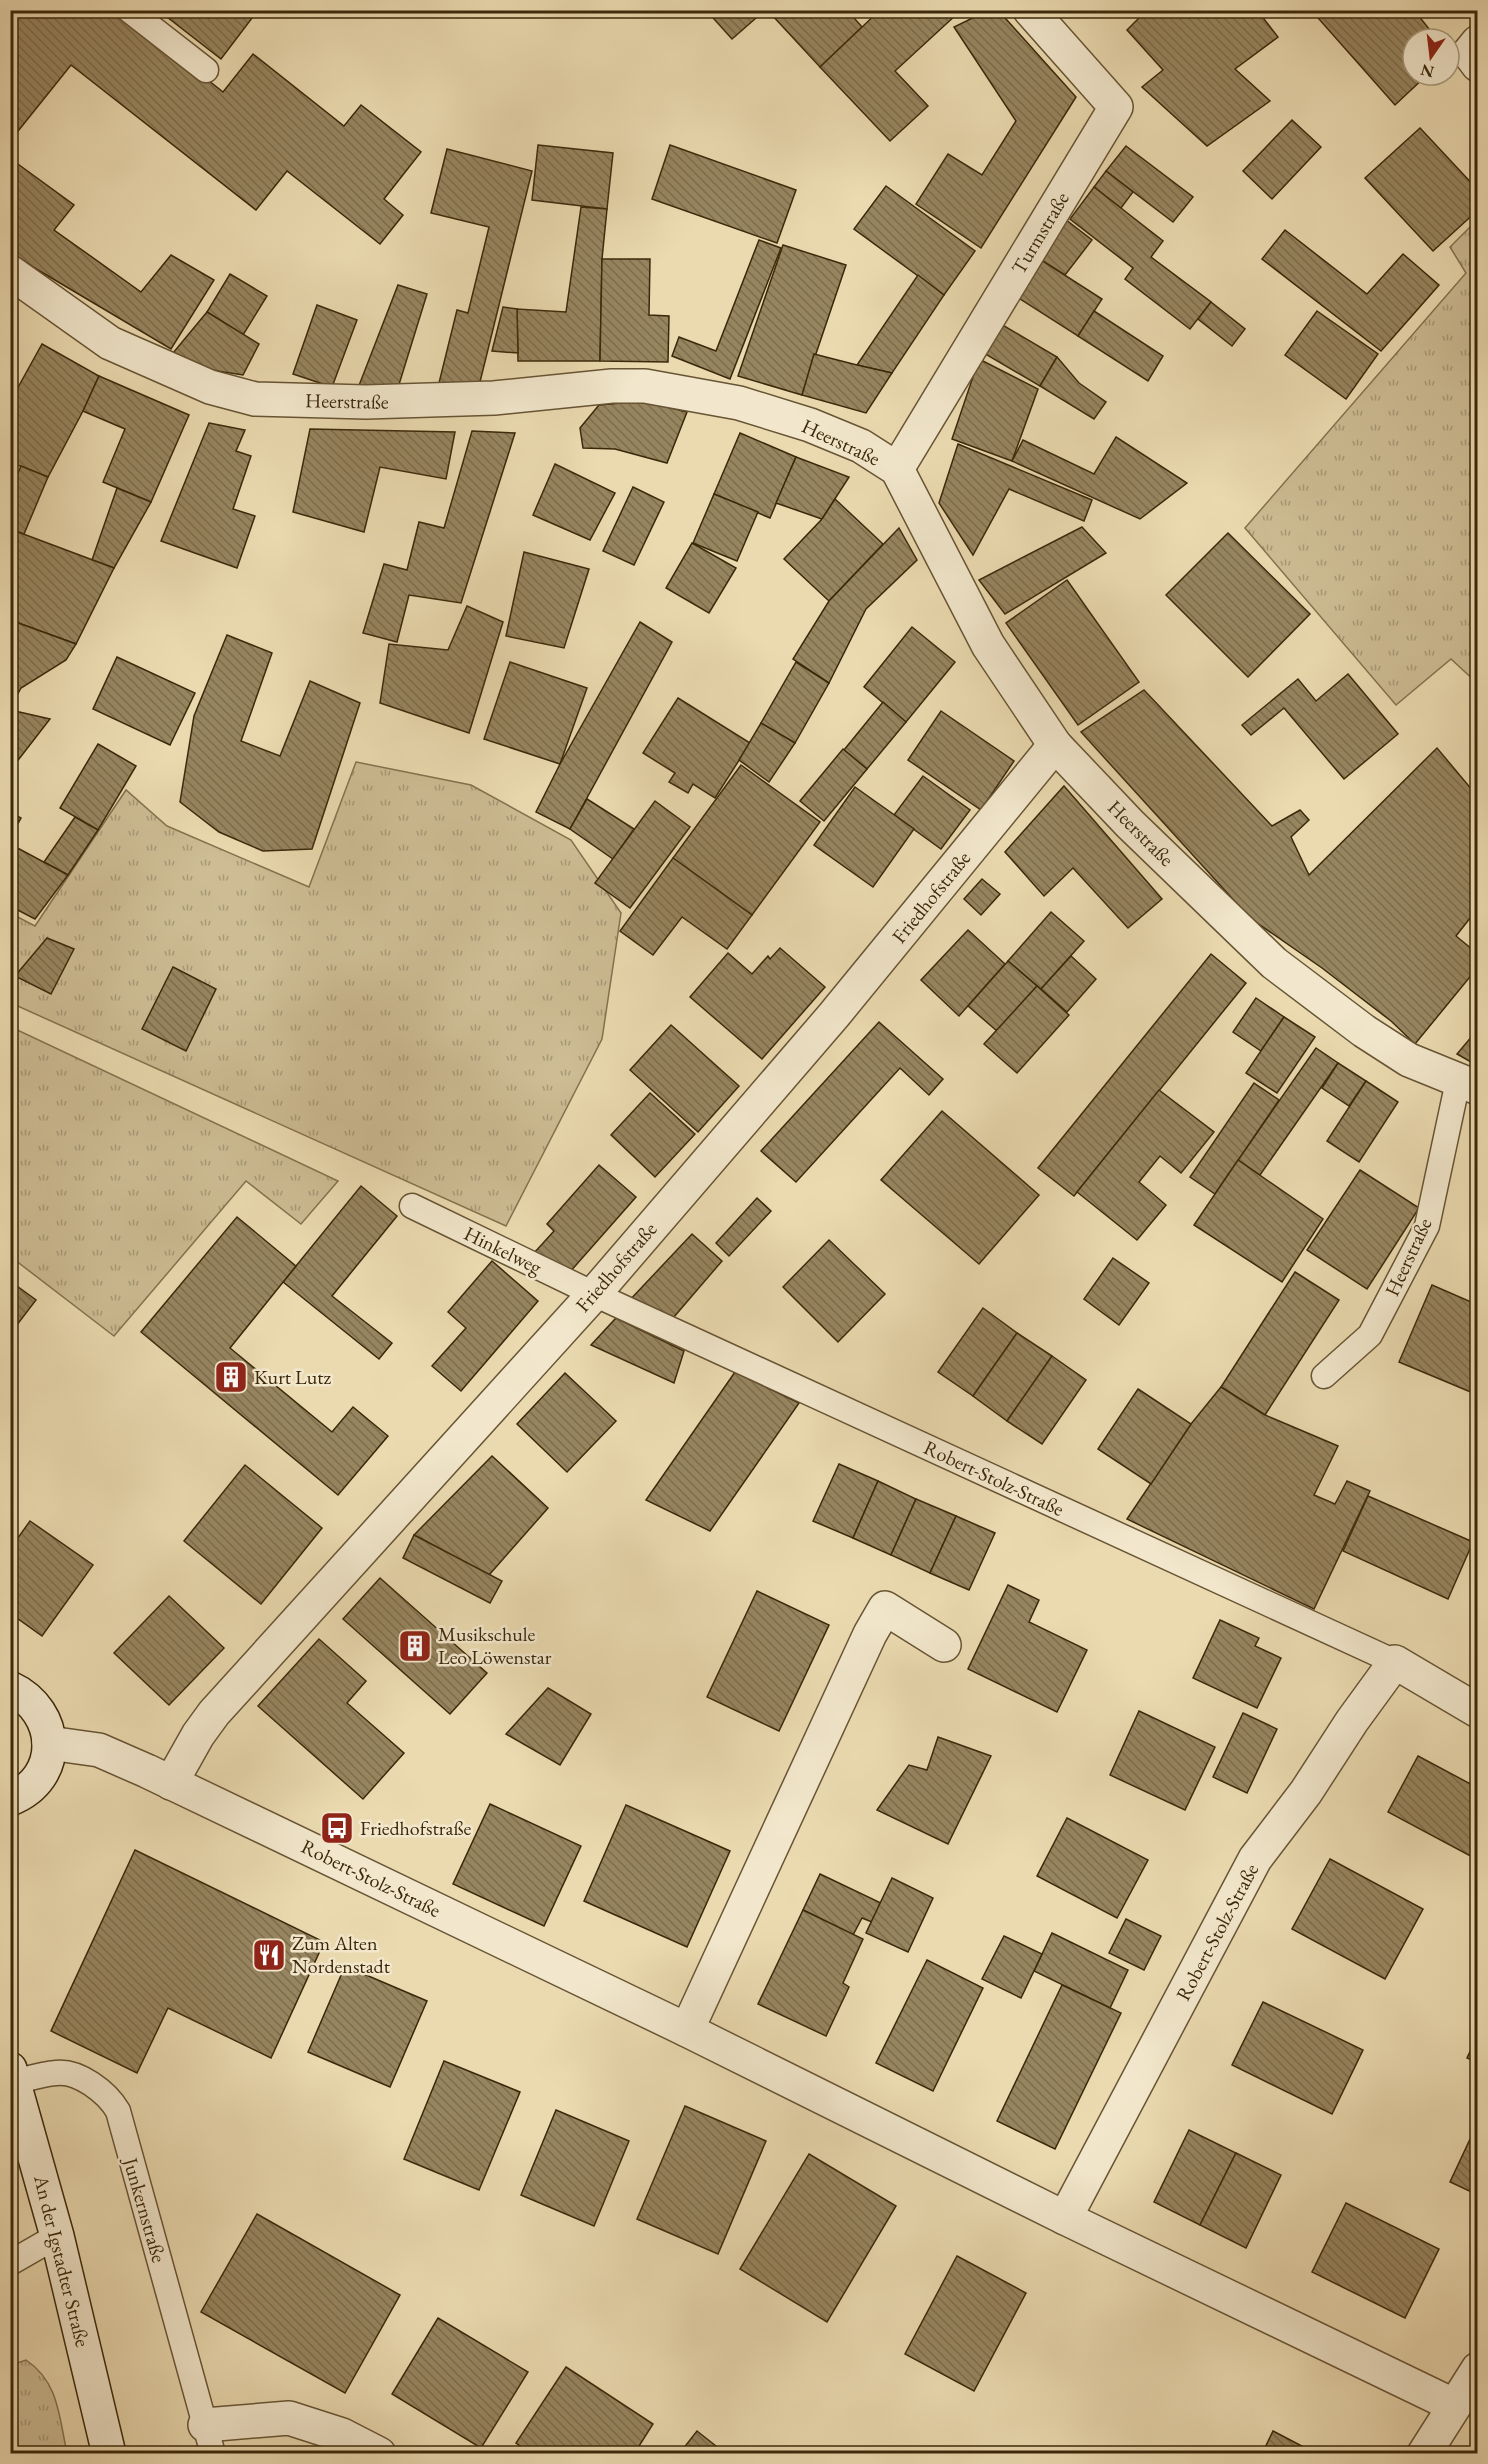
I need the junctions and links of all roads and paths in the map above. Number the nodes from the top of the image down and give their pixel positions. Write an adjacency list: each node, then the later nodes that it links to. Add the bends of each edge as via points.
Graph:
1 (129, 10): 5 (lane)
2 (1030, 10): 7 (street, Turmstraße, via 1116,106)
3 (1478, 42): 4 (street, via 1469,53)
4 (1478, 65)
5 (206, 70)
6 (10, 272): 7 (street, Heerstraße, via 110,343 210,387 255,399 366,402 494,398 645,386 739,403 810,425 861,446)
7 (897, 469): 8 (street, Heerstraße, via 988,645)
8 (1055, 745): 9 (street, Heerstraße, via 1130,824 1274,963 1409,1060); 11 (street, Friedhofstraße, via 834,1015)
9 (1468, 1085): 12 (lane, Heerstraße, via 1427,1226 1370,1335)
10 (412, 1206): 11 (lane, Hinkelweg)
11 (594, 1294): 14 (lane, Robert-Stolz-Straße); 18 (street, Friedhofstraße, via 214,1713)
12 (1324, 1376)
13 (944, 1645): 20 (street, via 885,1608)
14 (1395, 1662): 16 (street, Robert-Stolz-Straße); 22 (street, Robert-Stolz-Straße, via 1255,1859)
15 (10, 1688): 17 (street, via 37,1706)
16 (1478, 1712)
17 (50, 1743): 18 (street, Robert-Stolz-Straße, via 99,1750); 19 (street, via 39,1777 24,1793)
18 (171, 1783): 20 (street, Robert-Stolz-Straße)
19 (10, 1799)
20 (687, 2030): 22 (street, Robert-Stolz-Straße)
21 (12, 2075): 23 (street, An der Igstadter Straße); 27 (lane, Junkernstraße, via 67,2073 100,2090 118,2111)
22 (1065, 2218): 26 (street, Robert-Stolz-Straße)
23 (57, 2236): 24 (lane); 28 (street, An der Igstadter Straße)
24 (10, 2264)
25 (1478, 2369): 26 (street)
26 (1453, 2406): 30 (street)
27 (209, 2439): 29 (street, Junkernstraße, via 289,2418 342,2435)
28 (109, 2454)
29 (379, 2454)
30 (1424, 2454)

